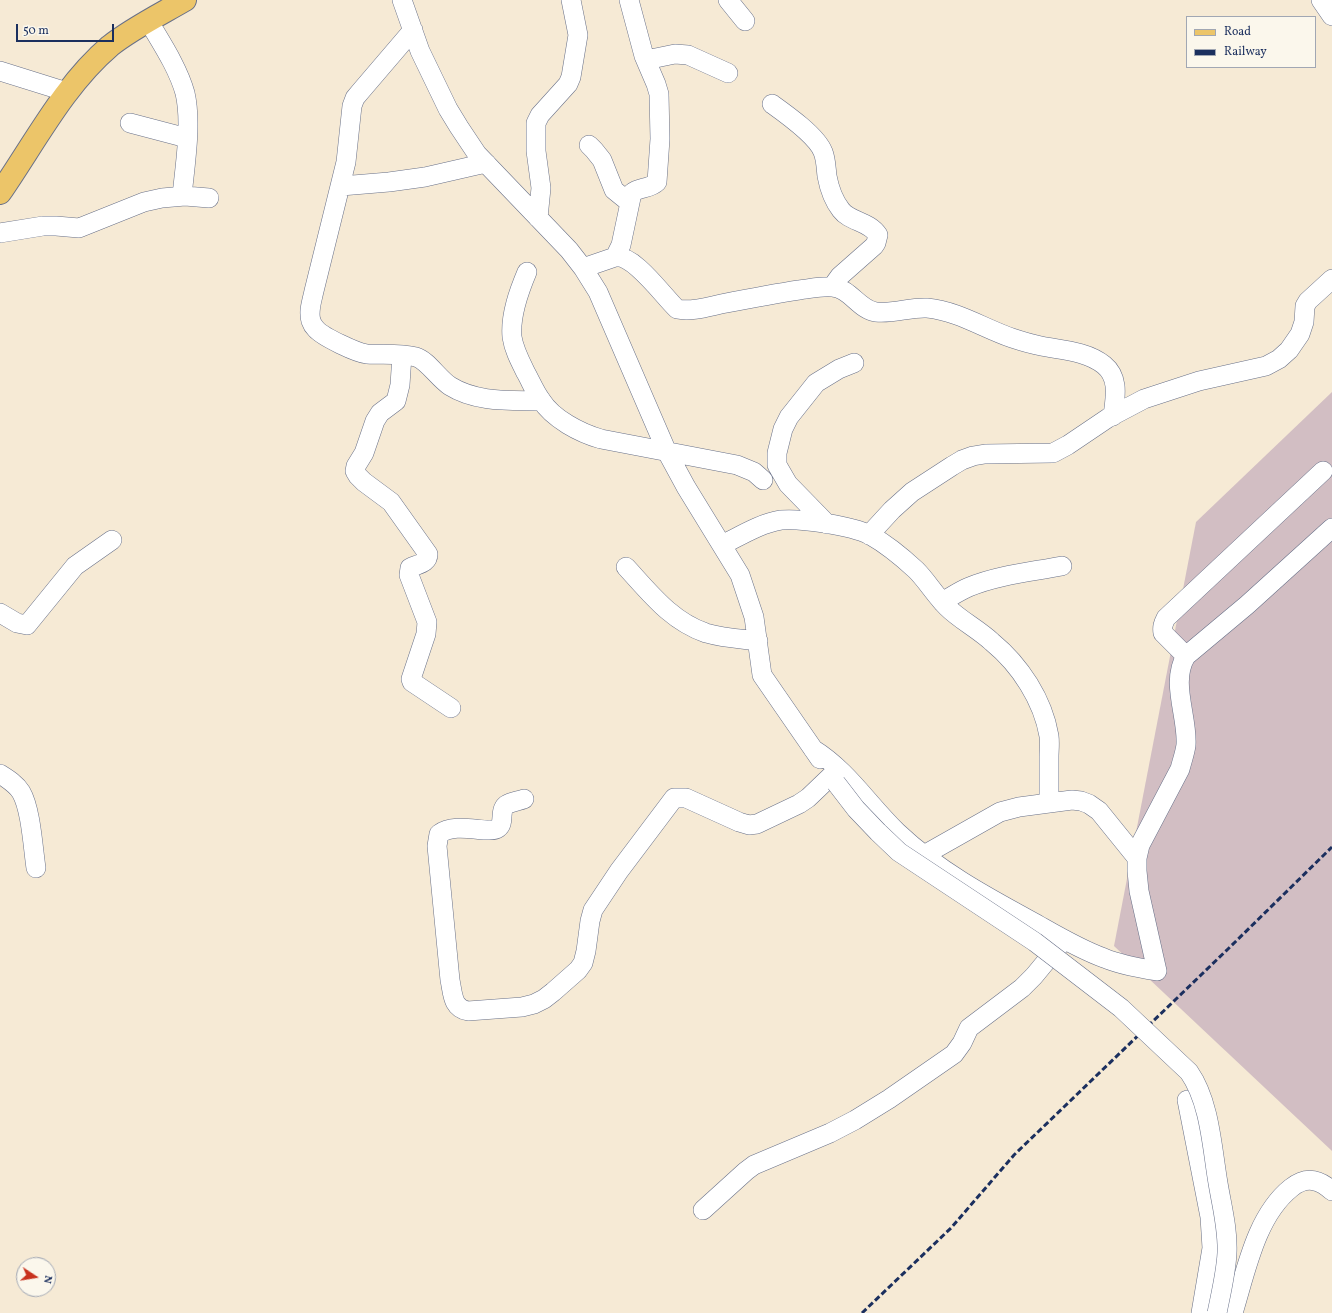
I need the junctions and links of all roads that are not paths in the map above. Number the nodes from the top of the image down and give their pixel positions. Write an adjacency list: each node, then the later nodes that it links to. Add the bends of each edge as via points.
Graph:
1 (185, 0): 8 (main road)
2 (402, 0): 10 (street)
3 (571, 0): 25 (street, via 578,35 571,77 568,84 540,114 536,123 536,151 541,188)
4 (629, 0): 11 (street)
5 (728, 0): 9 (street)
6 (1321, 0): 7 (street)
7 (1332, 16)
8 (149, 22): 14 (main road, via 110,46); 17 (street, via 167,53 184,91 187,103)
9 (745, 22)
10 (412, 30): 19 (street, via 448,109 477,154); 20 (street, via 355,98)
11 (646, 60): 13 (street, via 675,54 688,55); 24 (street, via 659,94 658,176 654,185 632,193)
12 (0, 71): 14 (street)
13 (728, 73)
14 (67, 92): 21 (main road)
15 (772, 104): 31 (street, via 821,147 831,188 842,211 872,227 878,235 874,246 840,276)
16 (130, 124): 17 (street)
17 (187, 138): 22 (street)
18 (589, 145): 24 (street, via 602,160 614,190)
19 (486, 163): 20 (street, via 425,177); 25 (street)
20 (341, 186): 32 (street, via 310,308 312,322 315,329 321,333 363,353)
21 (0, 193)
22 (182, 196): 23 (street); 26 (street, via 144,202 79,228 43,226)
23 (209, 198)
24 (630, 203): 27 (street, via 621,245)
25 (538, 218): 28 (street)
26 (0, 233)
27 (615, 257): 28 (street); 31 (street, via 630,260 677,309 681,310)
28 (583, 268): 36 (street, via 598,292)
29 (527, 272): 34 (street, via 514,315 512,337 516,354)
30 (1332, 279): 35 (street, via 1308,301 1300,334 1279,359 1266,366 1199,381 1154,395)
31 (832, 287): 35 (street, via 846,292 872,311 926,308 942,310 1011,338 1090,357 1104,365 1116,384)
32 (402, 355): 34 (street, via 417,357 437,376 466,395 482,399); 50 (street, via 396,401 380,413 355,471 364,482 391,502 428,554 425,562 410,568 409,571 427,622 426,634 411,679)
33 (854, 363): 39 (street, via 816,383 789,417 777,453 778,465 788,484)
34 (541, 401): 36 (street, via 557,417 589,435)
35 (1112, 416): 41 (street, via 1053,453 985,454 962,460 912,492)
36 (667, 452): 38 (street, via 737,466 754,472); 43 (street)
37 (1323, 471): 49 (street, via 1166,618 1163,633)
38 (762, 480)
39 (827, 524): 41 (street); 43 (street, via 780,520)
40 (1332, 528): 49 (street)
41 (869, 535): 46 (street, via 917,571)
42 (112, 540): 47 (street, via 75,566 27,625 17,623)
43 (722, 545): 48 (street, via 740,575 748,596)
44 (1062, 566): 46 (street, via 981,582 961,590)
45 (626, 567): 48 (street, via 656,601 676,618 706,633)
46 (942, 602): 55 (street, via 1005,653 1033,690 1045,719 1049,737)
47 (0, 613)
48 (758, 641): 51 (street, via 762,675)
49 (1186, 656): 57 (street, via 1181,663 1179,674 1186,745 1184,757 1140,846)
50 (451, 708)
51 (813, 749): 53 (street); 56 (street, via 839,768 883,818)
52 (0, 774): 58 (street, via 13,783 25,801)
53 (834, 779): 54 (street, via 799,804 757,824 749,825 686,798 674,798 593,910 586,951 578,970 544,999 534,1004 462,1010 456,1006 450,980 439,834 451,829 498,828 504,806); 64 (street, bridge, via 861,815 899,852 1035,942 1121,1008 1189,1072 1196,1083 1208,1122 1227,1228 1227,1254)
54 (524, 799)
55 (1049, 802): 56 (street, via 1000,812); 57 (street, via 1072,800 1089,804 1105,817)
56 (924, 855): 59 (street, via 977,891)
57 (1137, 858): 59 (street, via 1136,871 1157,971 1102,958)
58 (36, 868)
59 (1064, 939): 62 (street, via 1022,988 969,1028 954,1054 855,1120 754,1165)
60 (1187, 1100): 63 (street, via 1210,1217 1212,1248)
61 (1332, 1191): 65 (street, via 1325,1185 1308,1179 1296,1184 1282,1195 1268,1214 1256,1238)
62 (703, 1210)
63 (1201, 1313)
64 (1217, 1313)
65 (1233, 1313)

